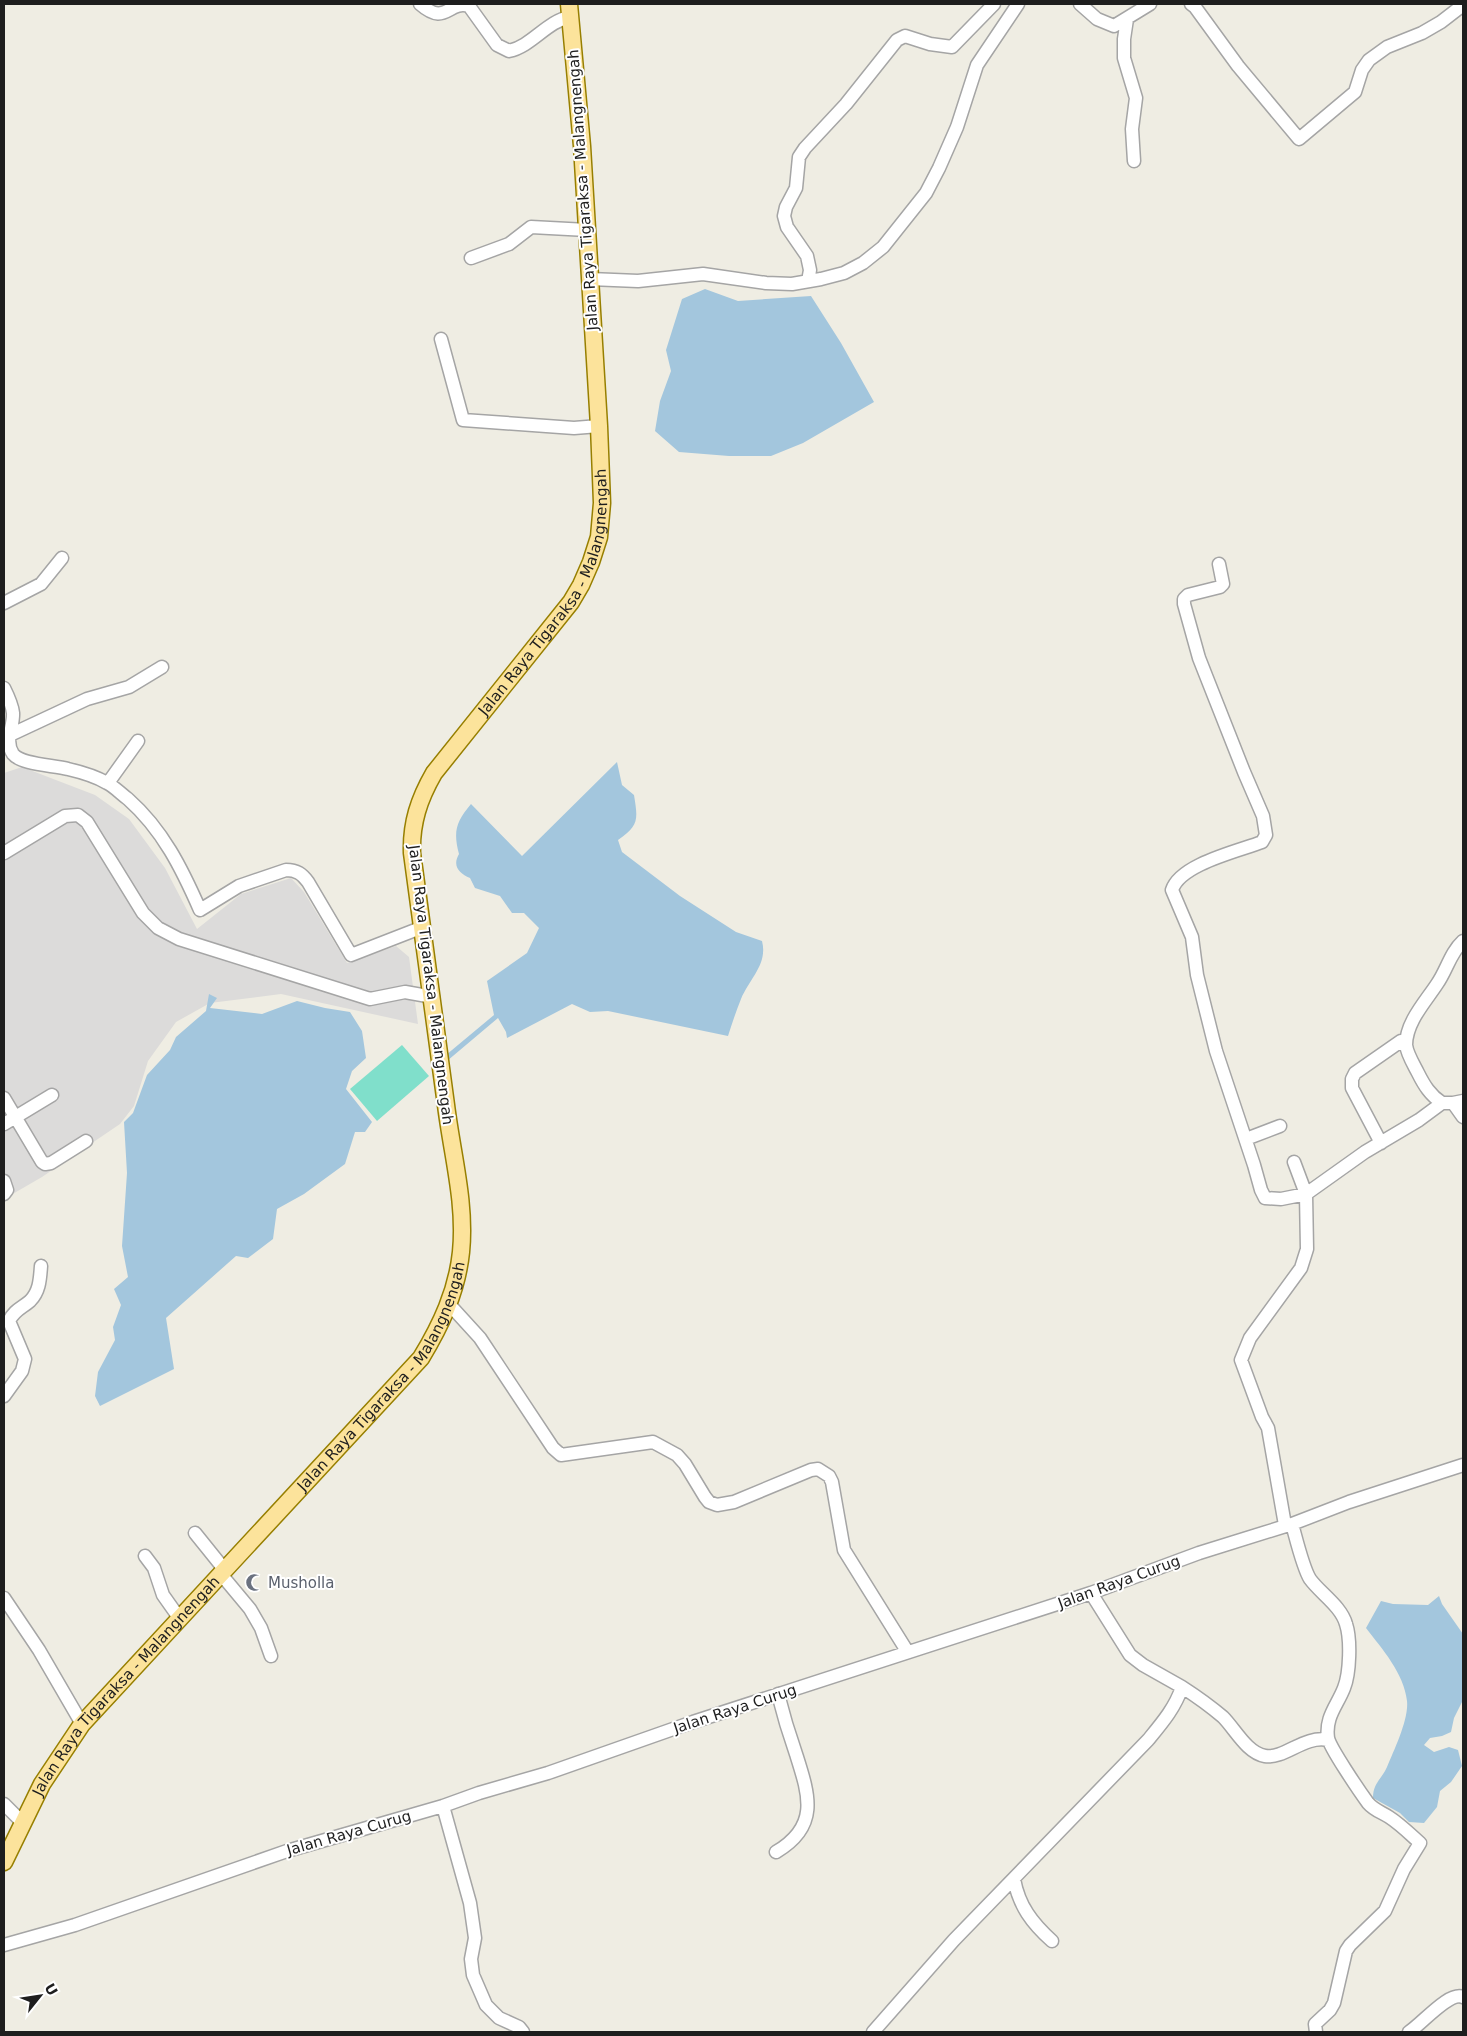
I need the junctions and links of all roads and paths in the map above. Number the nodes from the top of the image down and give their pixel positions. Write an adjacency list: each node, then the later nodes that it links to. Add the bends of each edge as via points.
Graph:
1 (420, 4): 8 (street, via 438,13 460,4 469,6 497,45 505,50 512,50)
2 (994, 4): 14 (street, via 952,47 905,36 897,40 846,104 802,151 796,188 784,216 807,256)
3 (1018, 4): 14 (street, via 976,65 957,127 926,193 874,255 844,273)
4 (1080, 4): 9 (street, via 1106,24 1117,25)
5 (1150, 4): 9 (street)
6 (1190, 4): 7 (street, via 1299,139 1355,92 1369,60 1441,22)
7 (1463, 4)
8 (570, 10): 11 (main road, Jalan Raya Tigaraksa - Malangnengah)
9 (1126, 19): 10 (street, via 1124,58 1136,98 1132,129)
10 (1134, 161)
11 (587, 230): 12 (street, via 531,227 509,244); 13 (main road, Jalan Raya Tigaraksa - Malangnengah)
12 (471, 258)
13 (590, 279): 14 (street, via 638,281 703,274 766,283); 16 (main road, Jalan Raya Tigaraksa - Malangnengah)
14 (808, 281)
15 (441, 339): 16 (street, via 463,420 574,428)
16 (599, 426): 26 (main road, Jalan Raya Tigaraksa - Malangnengah, via 602,520 594,554 581,585 565,612 450,751 420,801 412,841)
17 (62, 558): 19 (street, via 40,584)
18 (1219, 564): 37 (street, via 1223,584 1188,595 1184,604 1199,658 1263,816 1266,835 1262,842 1196,867 1172,890 1192,937 1197,974 1216,1051)
19 (4, 603)
20 (162, 666): 22 (street, via 129,687 87,700)
21 (4, 688): 22 (street, via 13,714)
22 (10, 735): 24 (street, via 10,748 20,759 69,769)
23 (138, 741): 24 (street)
24 (108, 783): 26 (street, via 137,807 159,833 175,856 200,910 239,886 294,870 308,882 351,955)
25 (4, 853): 28 (street, via 64,816 78,815 88,822 143,913 158,928 179,939 370,999 405,992)
26 (423, 928): 28 (main road, Jalan Raya Tigaraksa - Malangnengah)
27 (1463, 941): 29 (street, via 1456,947 1438,983 1426,997 1410,1027)
28 (432, 997): 45 (main road, Jalan Raya Tigaraksa - Malangnengah, via 461,1214 461,1253)
29 (1406, 1046): 32 (street, via 1428,1091); 39 (street, via 1401,1041 1352,1079 1352,1088)
30 (52, 1095): 33 (street)
31 (4, 1098): 33 (street)
32 (1453, 1102): 34 (street); 39 (street)
33 (16, 1117): 35 (street); 38 (street, via 45,1164)
34 (1463, 1117)
35 (4, 1124)
36 (1280, 1126): 37 (street)
37 (1246, 1138): 43 (street, via 1265,1198 1281,1199)
38 (86, 1141)
39 (1380, 1144): 43 (street)
40 (1294, 1162): 43 (street)
41 (4, 1181): 42 (street, via 8,1190)
42 (4, 1194)
43 (1306, 1194): 48 (street, via 1307,1249 1301,1268 1250,1338 1242,1360 1268,1428)
44 (41, 1266): 46 (street, via 36,1292 9,1321 25,1359 22,1372)
45 (449, 1304): 51 (main road, Jalan Raya Tigaraksa - Malangnengah, via 421,1358); 55 (street, via 480,1338 553,1448 561,1455 653,1442 678,1455 704,1497 717,1505 734,1502 811,1470 824,1472 832,1482 844,1550)
46 (4, 1396)
47 (1463, 1465): 48 (street, Jalan Raya Curug)
48 (1288, 1525): 52 (street, Jalan Raya Curug, via 1199,1553); 60 (street, via 1309,1577 1346,1624 1347,1680 1330,1714)
49 (195, 1534): 51 (street)
50 (146, 1556): 54 (street, via 154,1568 163,1595)
51 (222, 1571): 54 (main road, Jalan Raya Tigaraksa - Malangnengah); 56 (street, via 254,1615)
52 (1091, 1593): 55 (street, Jalan Raya Curug); 57 (street, via 1130,1655)
53 (4, 1598): 59 (street)
54 (180, 1619): 59 (main road, Jalan Raya Tigaraksa - Malangnengah)
55 (907, 1651): 58 (street, Jalan Raya Curug)
56 (271, 1656)
57 (1182, 1687): 60 (street, via 1224,1719 1253,1750 1266,1756 1311,1739); 66 (street, via 1172,1710 1148,1740)
58 (778, 1694): 62 (street, Jalan Raya Curug); 64 (street, via 808,1802 800,1831 789,1844)
59 (82, 1724): 63 (main road, Jalan Raya Tigaraksa - Malangnengah, via 42,1784)
60 (1328, 1740): 72 (street, via 1368,1803 1420,1843 1385,1911 1346,1951 1334,2003 1315,2024)
61 (4, 1804): 63 (street)
62 (443, 1806): 68 (street, Jalan Raya Curug, via 287,1851 75,1925); 70 (street, via 470,1903 475,1938 474,1975 486,2005)
63 (23, 1823): 65 (main road, Jalan Raya Tigaraksa - Malangnengah)
64 (776, 1852)
65 (4, 1862)
66 (1014, 1879): 67 (street, via 1020,1902 1028,1916); 71 (street, via 954,1940)
67 (1052, 1941)
68 (4, 1945)
69 (1463, 1996): 73 (street, via 1447,1999)
70 (518, 2031)
71 (873, 2032)
72 (1316, 2032)
73 (1409, 2032)

